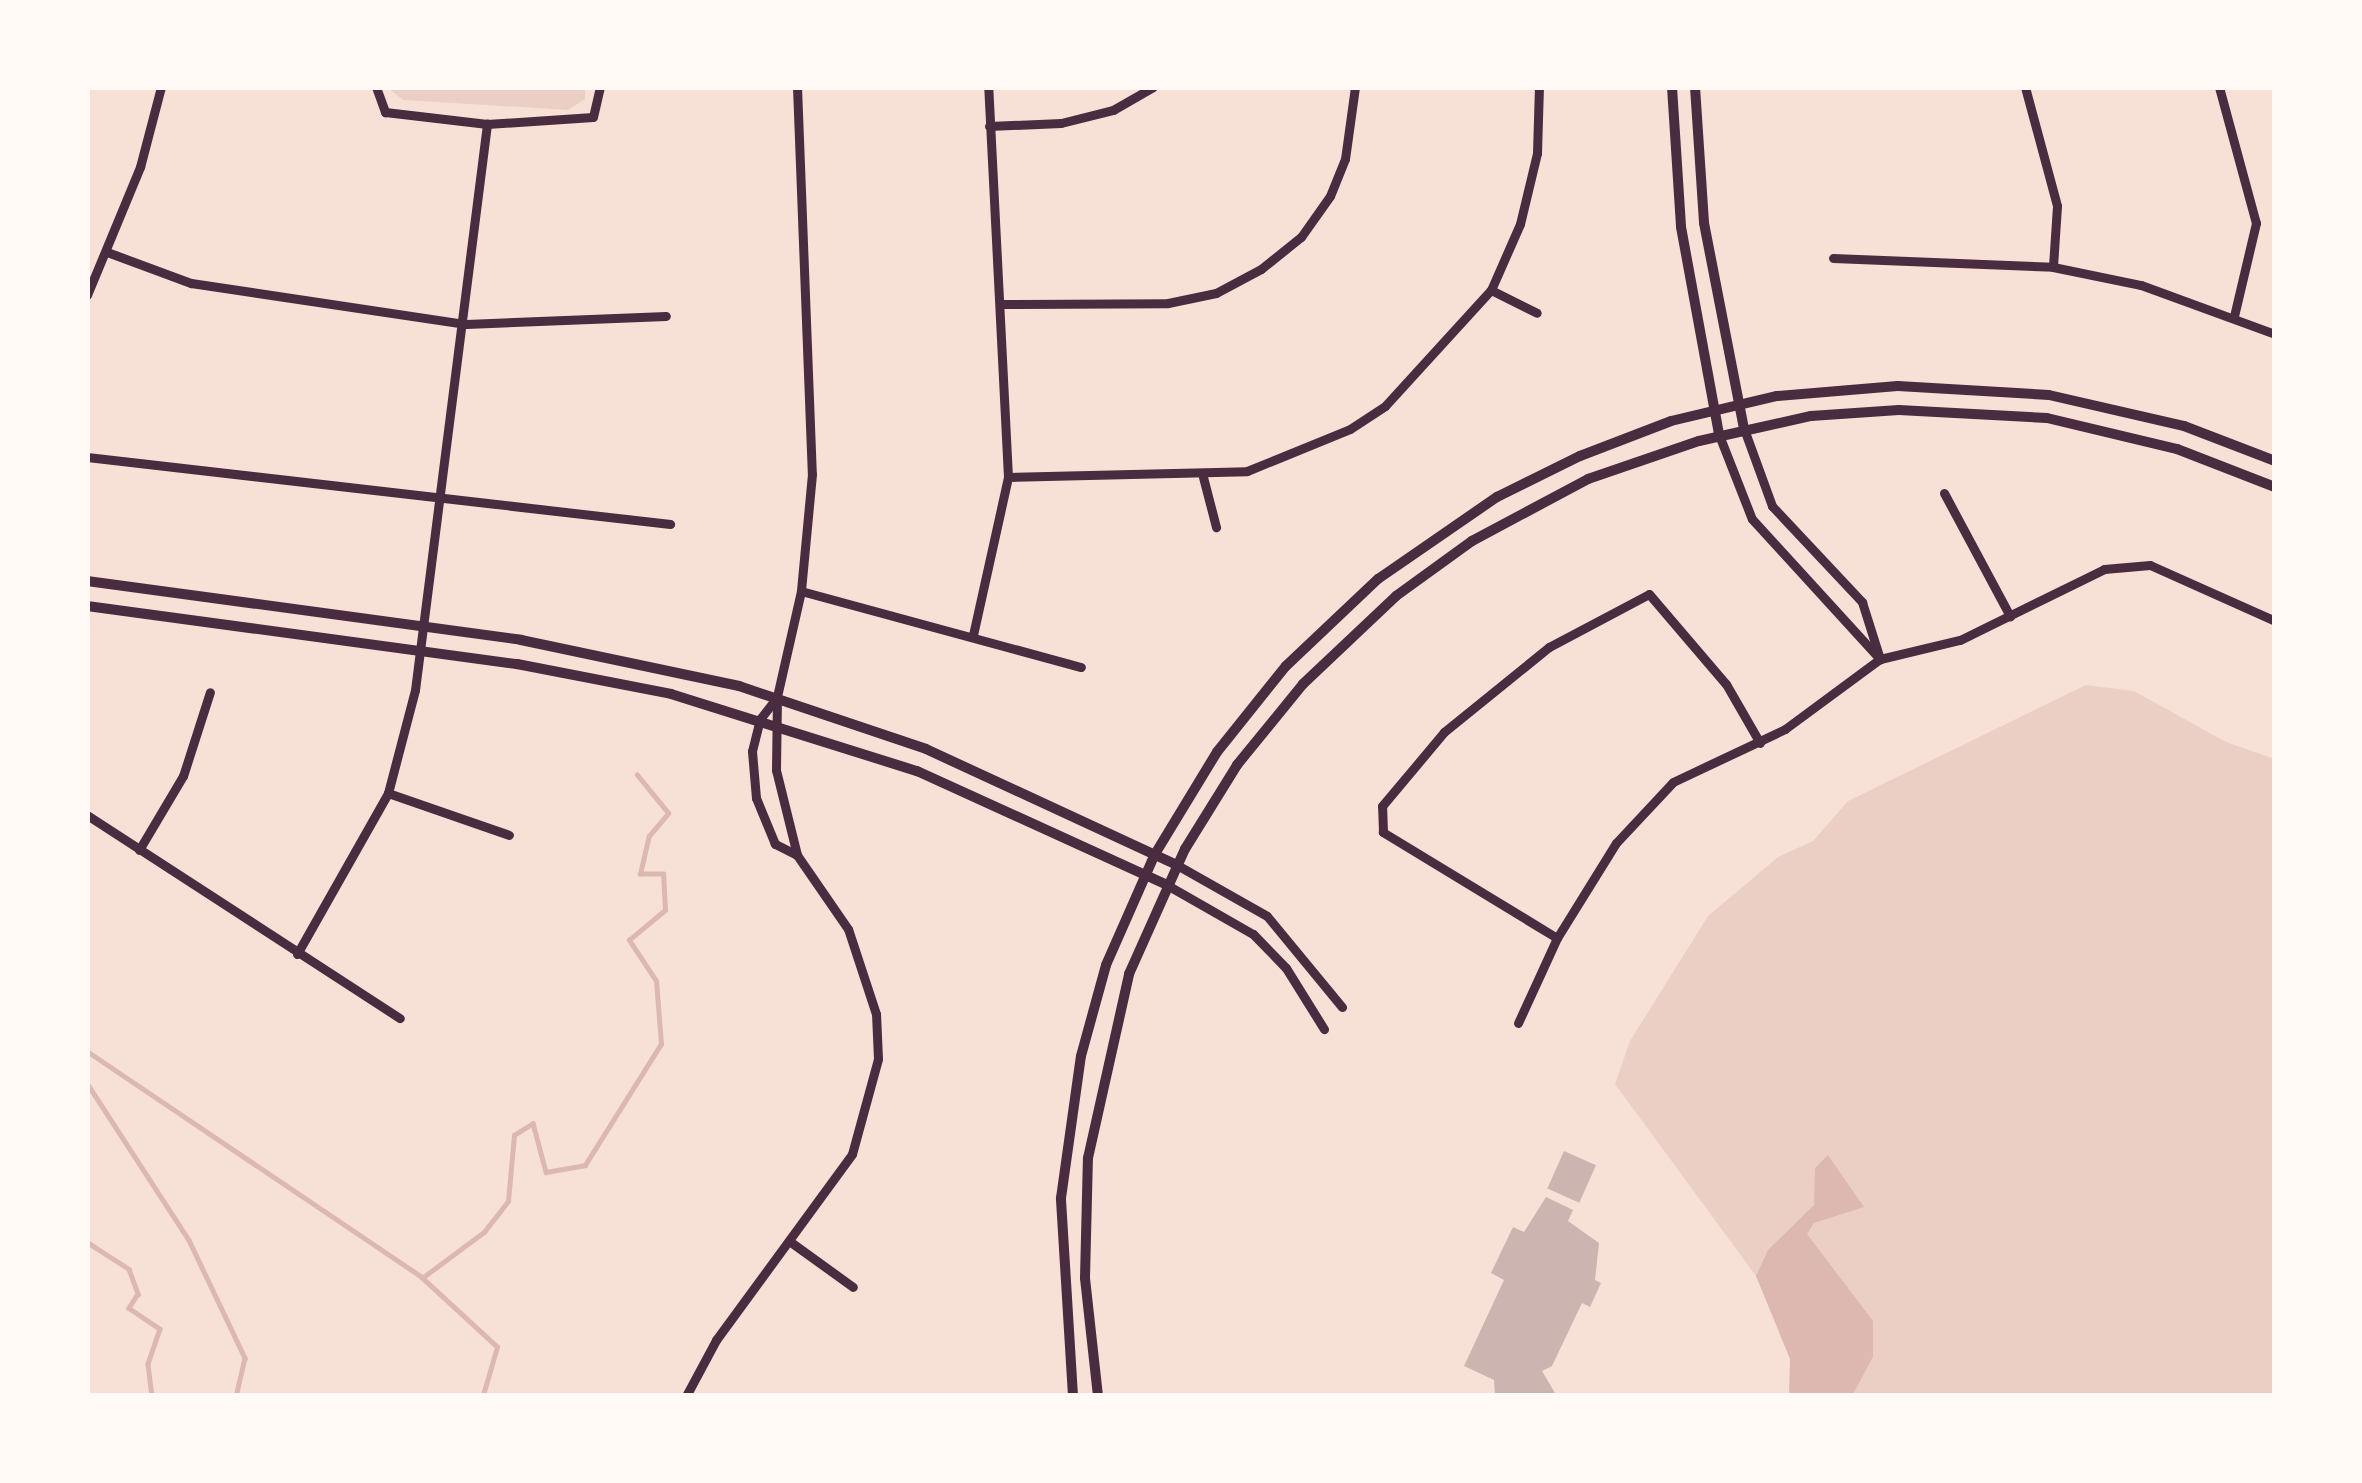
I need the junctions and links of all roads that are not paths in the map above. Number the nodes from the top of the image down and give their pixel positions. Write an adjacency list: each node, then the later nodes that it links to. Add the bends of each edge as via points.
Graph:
1 (161, 87): 15 (street)
2 (376, 87): 13 (street, via 385,112)
3 (600, 87): 13 (street, via 593,117)
4 (796, 87): 40 (street, via 812,474)
5 (988, 87): 14 (street)
6 (1153, 87): 14 (street, via 1113,110 1061,123)
7 (1354, 87): 20 (street, via 1345,159 1330,196 1301,237 1261,269 1216,293 1168,303)
8 (1539, 87): 18 (street, via 1525,206)
9 (1672, 87): 27 (street, via 1681,227)
10 (1695, 87): 26 (street, via 1704,224)
11 (2025, 87): 17 (street, via 2057,206)
12 (2219, 87): 23 (street, via 2256,223)
13 (487, 124): 24 (street)
14 (989, 125): 20 (street)
15 (107, 251): 19 (street); 24 (street, via 191,283)
16 (1833, 258): 17 (street)
17 (2053, 267): 23 (street)
18 (1491, 290): 21 (street); 33 (street, via 1429,366 1350,429 1266,465)
19 (87, 296)
20 (1003, 304): 32 (street)
21 (1537, 313)
22 (666, 316): 24 (street)
23 (2234, 316): 25 (street)
24 (466, 324): 36 (street)
25 (2275, 334)
26 (1738, 403): 27 (street); 28 (street); 31 (street, via 1898,386 2049,394 2184,426)
27 (1713, 409): 29 (street); 57 (street, via 1537,476 1378,579 1256,701)
28 (1744, 429): 29 (street); 34 (street, via 1899,410 2047,418 2176,449); 46 (street, via 1772,506 1862,602)
29 (1719, 435): 46 (street, via 1752,519); 59 (street, via 1550,497 1396,596 1275,716)
30 (87, 457): 36 (street)
31 (2275, 461)
32 (1008, 477): 33 (street); 44 (street)
33 (1203, 477): 38 (street)
34 (2275, 487)
35 (1944, 493): 42 (street)
36 (437, 502): 37 (street); 45 (street)
37 (670, 524)
38 (1216, 527)
39 (87, 581): 45 (street)
40 (801, 591): 44 (street); 49 (street)
41 (87, 606): 45 (street)
42 (2010, 616): 43 (street, via 2104,569 2150,565); 46 (street, via 1960,640)
43 (2275, 621)
44 (974, 635): 47 (street)
45 (422, 638): 49 (street, via 624,658); 50 (street); 53 (street)
46 (1880, 659): 52 (street)
47 (1081, 667)
48 (210, 692): 56 (street, via 183,776)
49 (777, 697): 50 (street); 51 (street); 57 (street, via 926,749)
50 (760, 719): 51 (street); 58 (street, via 752,751 756,799 775,844)
51 (779, 725): 58 (street, via 777,781); 60 (street, via 917,771)
52 (1760, 742): 62 (street, via 1673,782 1616,843); 62 (street, via 1726,684 1649,594 1549,647 1444,732 1382,806 1383,832)
53 (388, 794): 55 (street); 63 (street)
54 (87, 815): 56 (street)
55 (509, 836)
56 (139, 850): 63 (street)
57 (1155, 854): 59 (street); 60 (street)
58 (797, 855): 68 (street, via 848,929 866,972 878,1059 852,1154)
59 (1177, 865): 61 (street); 64 (street, via 1267,916)
60 (1145, 874): 61 (street); 71 (street, via 1106,965 1072,1107 1059,1240)
61 (1167, 885): 67 (street, via 1253,934 1286,968); 72 (street, via 1118,1010 1088,1158 1084,1278)
62 (1557, 938): 66 (street)
63 (296, 954): 65 (street)
64 (1342, 1007)
65 (400, 1018)
66 (1518, 1023)
67 (1324, 1029)
68 (792, 1243): 69 (street); 70 (street, via 716,1340)
69 (853, 1287)
70 (686, 1396)
71 (1073, 1396)
72 (1098, 1396)

